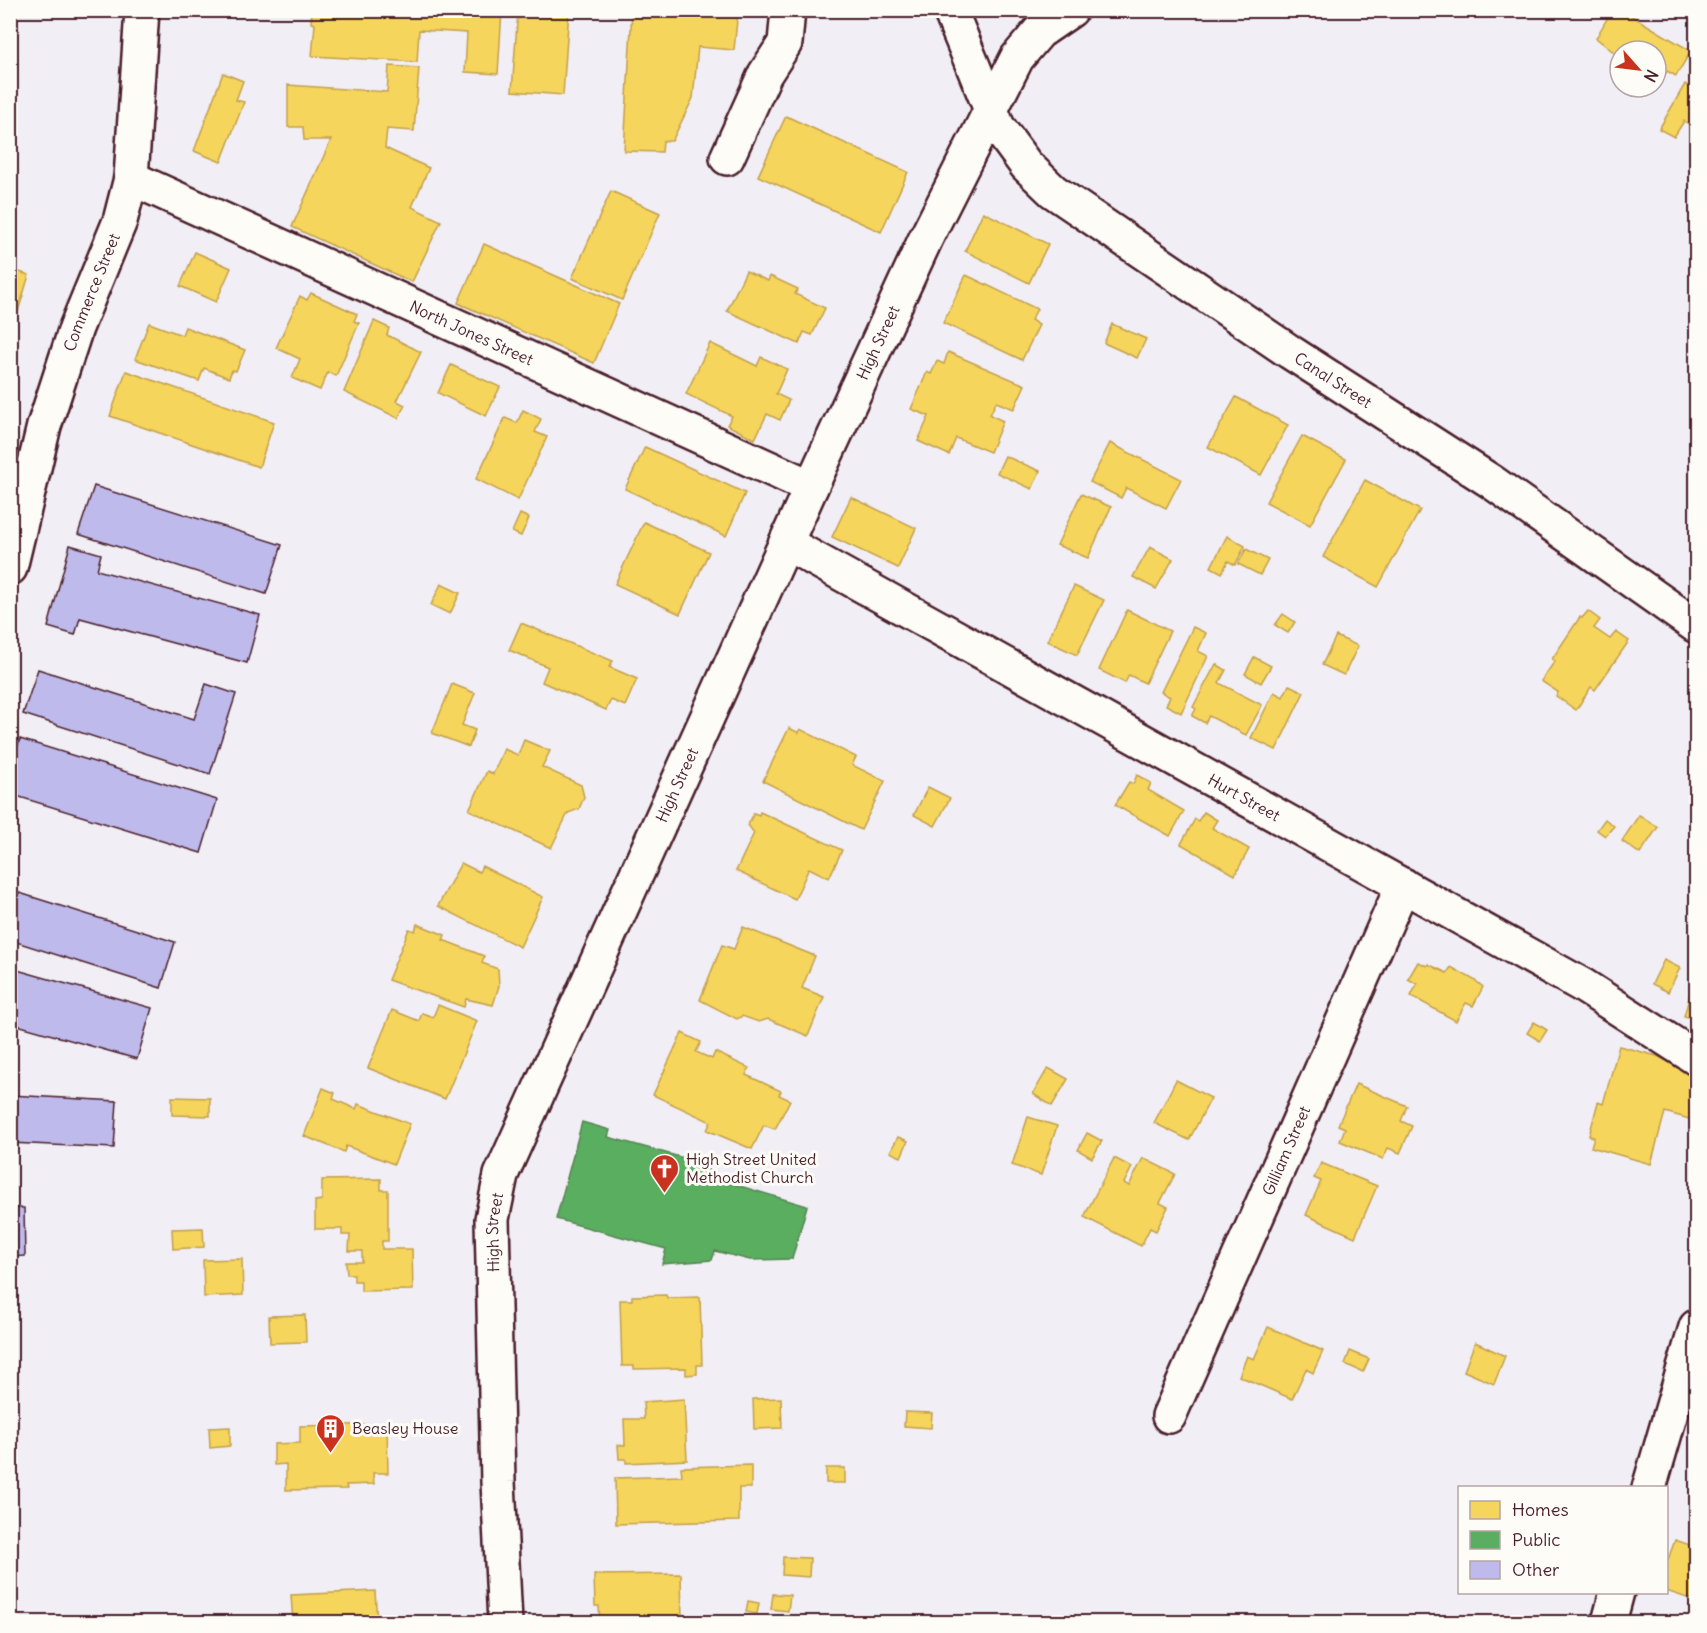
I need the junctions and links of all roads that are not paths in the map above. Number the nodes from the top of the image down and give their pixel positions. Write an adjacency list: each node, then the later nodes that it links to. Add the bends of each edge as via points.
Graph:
1 (142, 10): 7 (street, Commerce Street)
2 (788, 10): 6 (street, via 785,43 765,74)
3 (950, 10): 5 (street, Canal Street)
4 (1071, 10): 5 (street, High Street, via 1039,32 1017,58)
5 (991, 113): 9 (street, High Street, via 926,238); 12 (street, Canal Street, via 1026,165 1053,191 1290,352 1492,482)
6 (727, 158)
7 (131, 178): 8 (street, Commerce Street, via 120,222); 9 (street, North Jones Street)
8 (22, 460): 11 (street, Commerce Street)
9 (811, 487): 10 (street, High Street)
10 (786, 543): 13 (street, Hurt Street); 19 (street, High Street, via 501,1175 492,1219)
11 (10, 568)
12 (1696, 626)
13 (1402, 885): 14 (street, Hurt Street, via 1582,985); 16 (street, Gilliam Street)
14 (1696, 1058)
15 (1696, 1327): 17 (street)
16 (1169, 1416)
17 (1650, 1486)
18 (1617, 1594): 20 (street)
19 (505, 1623)
20 (1609, 1623)

